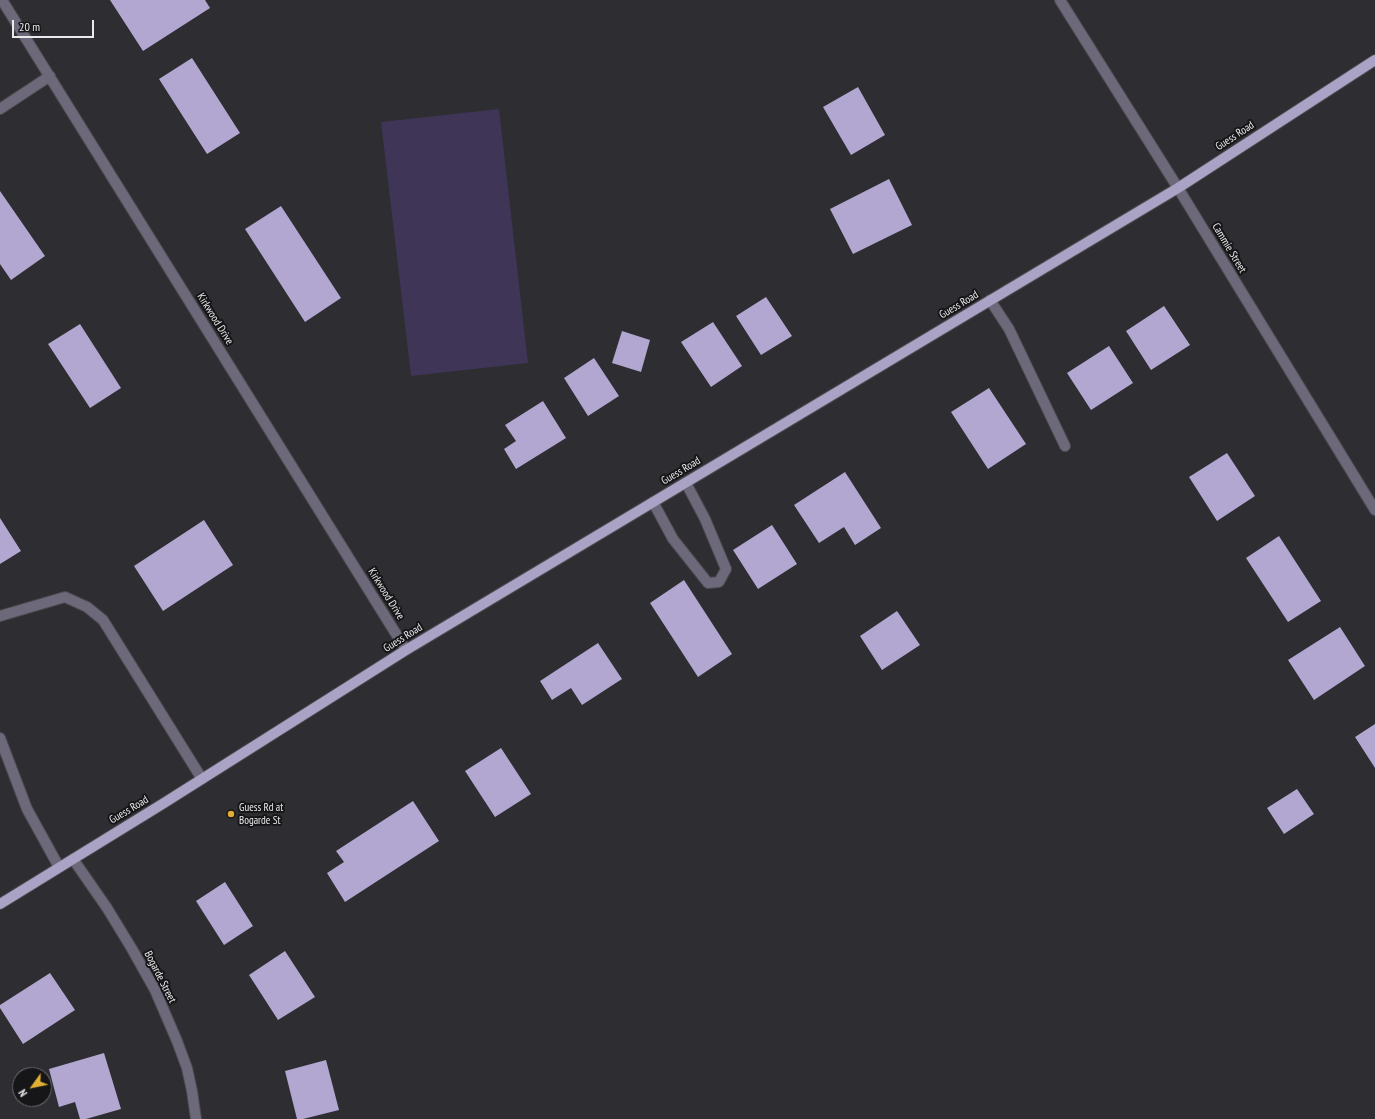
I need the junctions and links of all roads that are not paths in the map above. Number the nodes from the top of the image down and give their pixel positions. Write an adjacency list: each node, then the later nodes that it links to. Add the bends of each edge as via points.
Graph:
1 (2, 0): 4 (street, Kirkwood Drive)
2 (1060, 0): 6 (street, Cammie Street)
3 (1375, 60): 6 (main road, Guess Road)
4 (50, 76): 5 (street); 13 (street, Kirkwood Drive)
5 (0, 109)
6 (1178, 188): 7 (main road, Guess Road); 11 (street, Cammie Street)
7 (990, 300): 8 (street, via 1009,329); 9 (main road, Guess Road)
8 (1065, 446)
9 (686, 483): 10 (main road, Guess Road); 10 (street, via 705,519 726,570 719,582 708,583 673,539)
10 (653, 502): 13 (main road, Guess Road)
11 (1375, 510)
12 (0, 616): 15 (street, via 65,597 87,606 103,620)
13 (406, 650): 15 (main road, Guess Road)
14 (0, 738): 17 (street, via 28,809)
15 (202, 779): 16 (main road, Guess Road)
16 (73, 858): 17 (main road, Guess Road); 19 (street, Bogarde Street, via 107,908 155,990 187,1068)
17 (59, 867): 18 (main road, Guess Road)
18 (0, 904)
19 (196, 1119)

